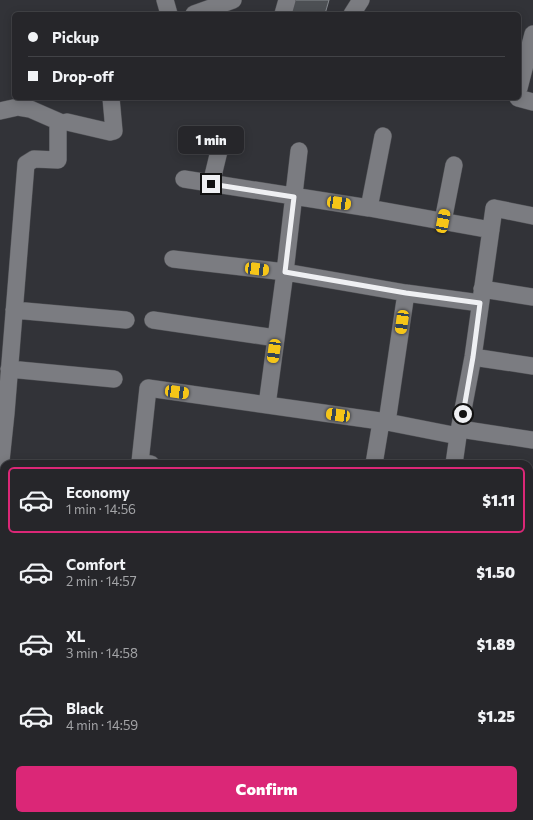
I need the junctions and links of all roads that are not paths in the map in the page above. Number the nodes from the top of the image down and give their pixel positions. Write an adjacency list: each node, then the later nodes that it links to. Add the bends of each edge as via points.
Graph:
1 (165, 0): 5 (street)
2 (233, 0): 6 (street)
3 (287, 0): 7 (street)
4 (361, 0): 8 (street)
5 (168, 12)
6 (200, 12)
7 (284, 12)
8 (353, 12)
9 (533, 34): 10 (street)
10 (521, 80)
11 (521, 99): 13 (street)
12 (111, 100): 15 (street, via 114,131)
13 (533, 102)
14 (0, 111): 15 (street, via 18,106)
15 (62, 123): 32 (street, via 58,126 58,160 34,159 26,164)
16 (383, 136): 23 (street)
17 (299, 150): 22 (street)
18 (219, 151): 21 (street)
19 (454, 165): 25 (street)
20 (184, 180): 21 (street)
21 (211, 184): 22 (street)
22 (294, 197): 23 (street); 28 (street)
23 (369, 208): 25 (street)
24 (533, 216): 26 (street, via 494,208)
25 (443, 221): 26 (street)
26 (491, 230): 30 (street)
27 (173, 259): 28 (street)
28 (285, 272): 29 (street); 35 (street)
29 (406, 293): 30 (street); 41 (street)
30 (481, 296): 31 (street); 36 (street)
31 (533, 297)
32 (14, 310): 33 (street); 38 (street)
33 (126, 320)
34 (153, 320): 35 (street)
35 (276, 338): 40 (street)
36 (473, 357): 37 (street); 42 (street)
37 (533, 366)
38 (9, 369): 39 (street); 44 (street)
39 (114, 379)
40 (266, 405): 41 (street); 45 (street, via 148,388)
41 (384, 422): 42 (street); 46 (street)
42 (459, 432): 43 (street); 47 (street)
43 (533, 440)
44 (1, 460)
45 (140, 460)
46 (375, 460)
47 (455, 460)

